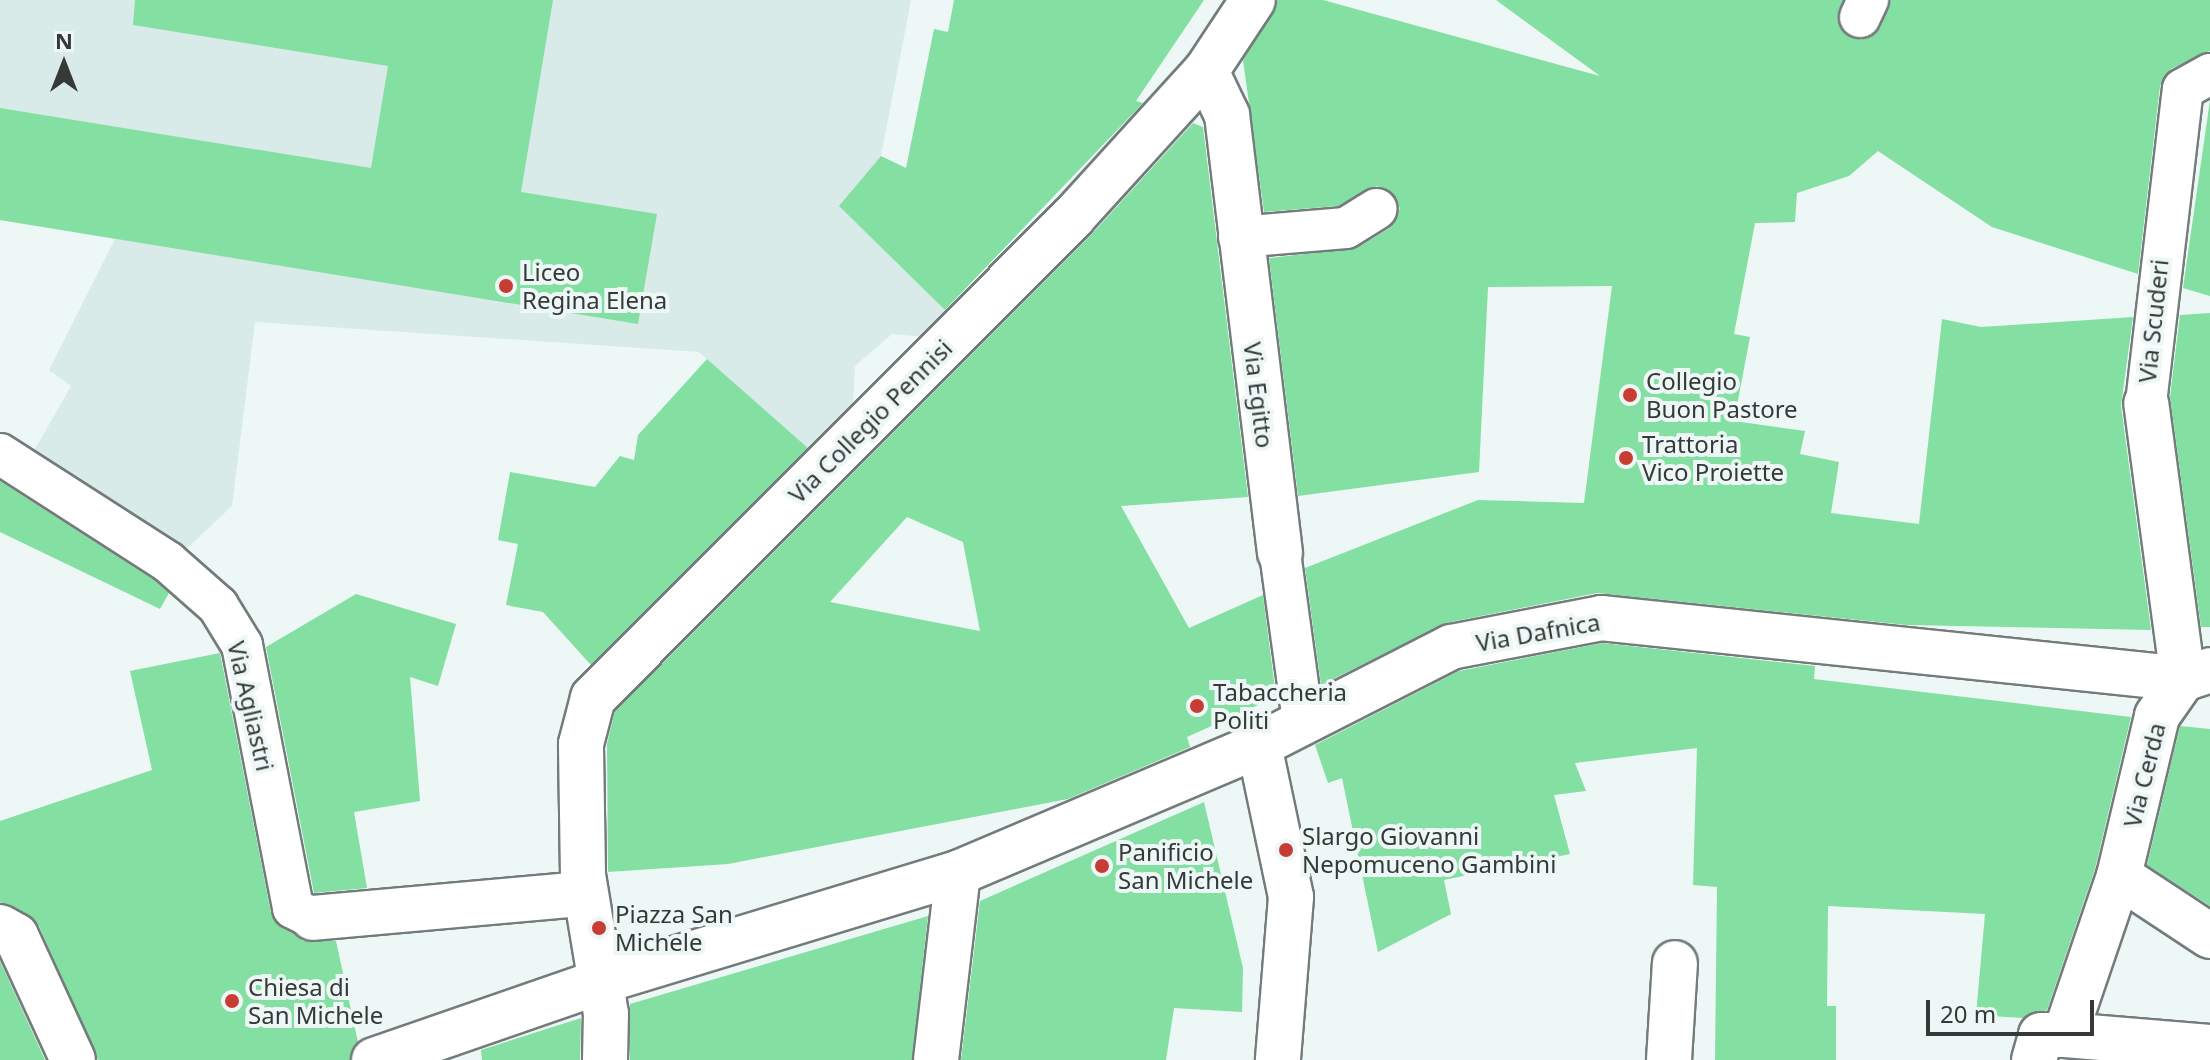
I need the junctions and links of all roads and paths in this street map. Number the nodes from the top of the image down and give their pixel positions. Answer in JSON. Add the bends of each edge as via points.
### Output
{"nodes":[{"id":1,"x":1253,"y":0,"type":"edge"},
{"id":2,"x":1206,"y":71,"type":"junction"},
{"id":3,"x":2210,"y":74,"type":"edge"},
{"id":4,"x":1377,"y":209,"type":"dead end"},
{"id":5,"x":1239,"y":237,"type":"junction"},
{"id":6,"x":2146,"y":403,"type":"joint"},
{"id":7,"x":0,"y":454,"type":"edge"},
{"id":8,"x":1280,"y":553,"type":"joint"},
{"id":9,"x":2196,"y":675,"type":"edge"},
{"id":10,"x":1303,"y":722,"type":"junction"},
{"id":11,"x":1259,"y":745,"type":"junction"},
{"id":12,"x":958,"y":873,"type":"junction"},
{"id":13,"x":2119,"y":876,"type":"junction"},
{"id":14,"x":583,"y":884,"type":"junction"},
{"id":15,"x":313,"y":918,"type":"joint"},
{"id":16,"x":0,"y":927,"type":"edge"},
{"id":17,"x":2210,"y":936,"type":"edge"},
{"id":18,"x":1675,"y":963,"type":"dead end"},
{"id":19,"x":604,"y":997,"type":"junction"},
{"id":20,"x":2210,"y":1047,"type":"edge"},
{"id":21,"x":2049,"y":1048,"type":"edge"},
{"id":22,"x":73,"y":1060,"type":"edge"},
{"id":23,"x":374,"y":1060,"type":"edge"},
{"id":24,"x":605,"y":1060,"type":"edge"},
{"id":25,"x":936,"y":1060,"type":"edge"},
{"id":26,"x":1278,"y":1060,"type":"edge"},
{"id":27,"x":1669,"y":1060,"type":"edge"}],
"edges":[{"from":1,"to":2,"type":"street","name":"Via Collegio Pennisi"},
{"from":2,"to":5,"type":"street","name":"Via Egitto","via":[[1227,115]]},
{"from":2,"to":14,"type":"street","name":"Via Collegio Pennisi","via":[[1073,217],[593,698],[581,744]]},
{"from":3,"to":6,"type":"street","name":"Via Scuderi","via":[[2183,89]]},
{"from":4,"to":5,"type":"street","via":[[1346,228]]},
{"from":5,"to":8,"type":"street","name":"Via Egitto"},
{"from":6,"to":9,"type":"street","name":"Via Scuderi"},
{"from":7,"to":15,"type":"street","name":"Via Agliastri","via":[[168,562],[218,606],[242,645],[293,908]]},
{"from":8,"to":10,"type":"street","name":"Via Egitto"},
{"from":9,"to":10,"type":"street","name":"Via Dafnica","via":[[1601,618],[1451,647]]},
{"from":9,"to":13,"type":"street","name":"Via Cerda","via":[[2157,716]]},
{"from":10,"to":11,"type":"street","name":"Via Dafnica"},
{"from":11,"to":12,"type":"street","name":"Via Dafnica"},
{"from":11,"to":26,"type":"street","via":[[1291,897]]},
{"from":12,"to":19,"type":"street","name":"Via Dafnica"},
{"from":12,"to":25,"type":"street"},
{"from":13,"to":17,"type":"street"},
{"from":13,"to":21,"type":"street","name":"Via Cerda"},
{"from":14,"to":15,"type":"street"},
{"from":14,"to":19,"type":"street","name":"Via Collegio Pennisi"},
{"from":16,"to":22,"type":"street","via":[[16,936]]},
{"from":18,"to":27,"type":"street"},
{"from":19,"to":23,"type":"street","name":"Via Dafnica"},
{"from":19,"to":24,"type":"street","name":"Via Collegio Pennisi"},
{"from":20,"to":21,"type":"street"}]}
